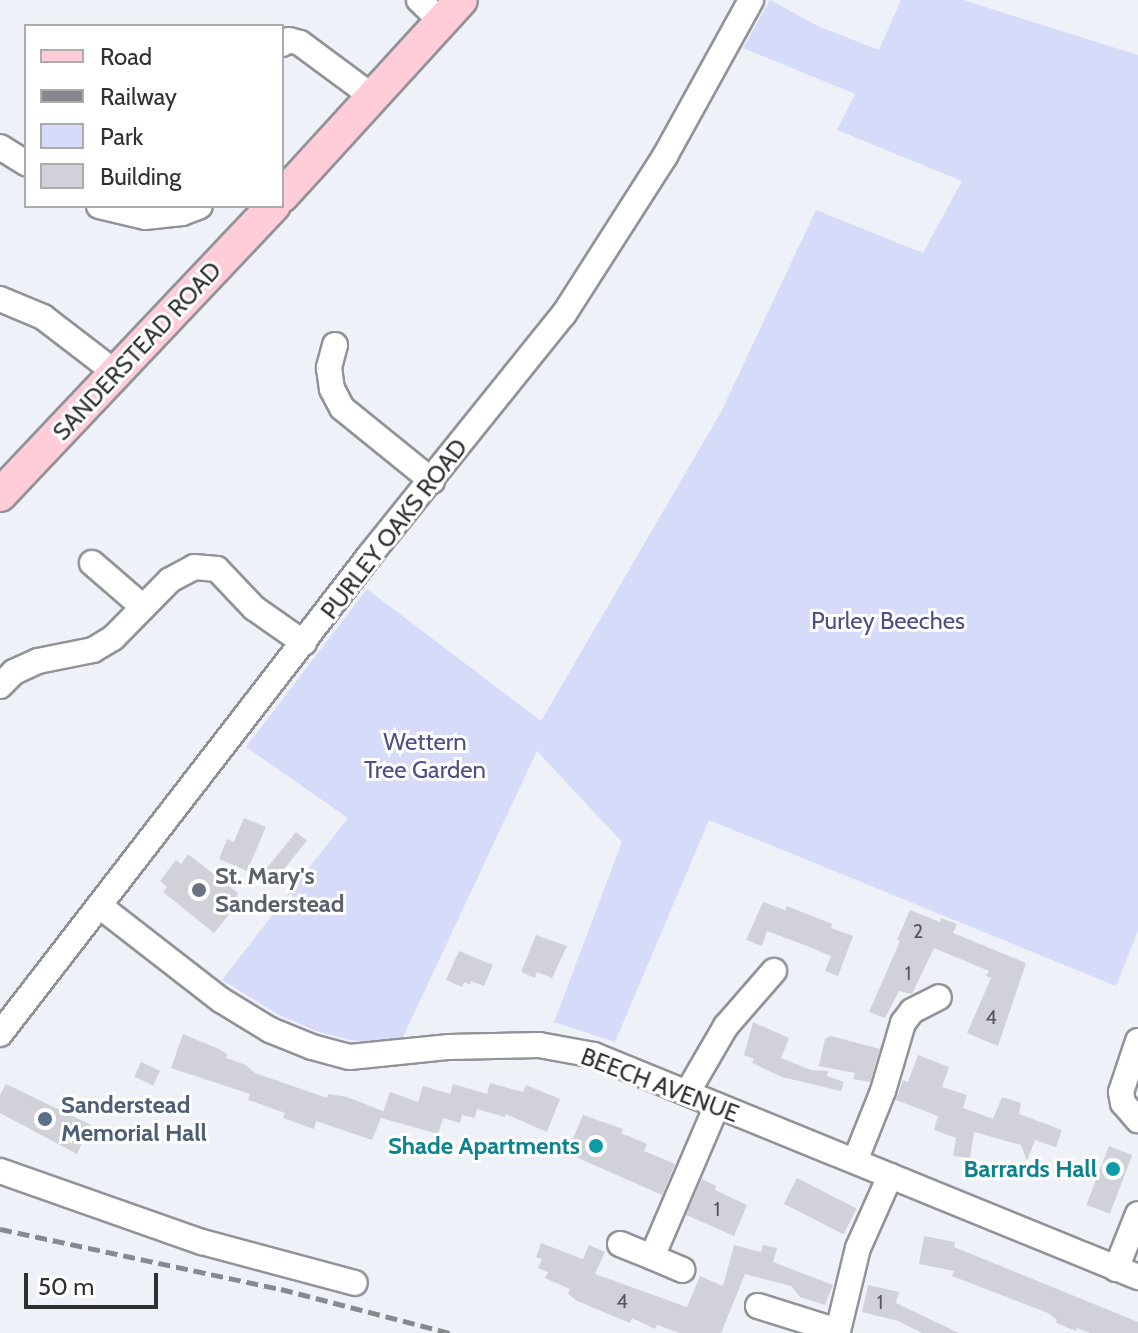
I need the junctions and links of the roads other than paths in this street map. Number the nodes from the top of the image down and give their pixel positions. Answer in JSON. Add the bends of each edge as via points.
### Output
{"nodes":[{"id":1,"x":751,"y":0,"type":"edge"},
{"id":2,"x":440,"y":7,"type":"edge"},
{"id":3,"x":284,"y":43,"type":"edge"},
{"id":4,"x":373,"y":97,"type":"junction"},
{"id":5,"x":0,"y":147,"type":"edge"},
{"id":6,"x":24,"y":162,"type":"edge"},
{"id":7,"x":284,"y":191,"type":"edge"},
{"id":8,"x":107,"y":208,"type":"edge"},
{"id":9,"x":195,"y":208,"type":"edge"},
{"id":10,"x":268,"y":208,"type":"edge"},
{"id":11,"x":0,"y":299,"type":"edge"},
{"id":12,"x":335,"y":345,"type":"dead end"},
{"id":13,"x":116,"y":373,"type":"junction"},
{"id":14,"x":432,"y":481,"type":"junction"},
{"id":15,"x":0,"y":495,"type":"edge"},
{"id":16,"x":92,"y":563,"type":"dead end"},
{"id":17,"x":143,"y":607,"type":"junction"},
{"id":18,"x":304,"y":643,"type":"junction"},
{"id":19,"x":0,"y":686,"type":"edge"},
{"id":20,"x":101,"y":907,"type":"junction"},
{"id":21,"x":774,"y":971,"type":"dead end"},
{"id":22,"x":939,"y":997,"type":"dead end"},
{"id":23,"x":0,"y":1034,"type":"edge"},
{"id":24,"x":1138,"y":1041,"type":"edge"},
{"id":25,"x":687,"y":1093,"type":"junction"},
{"id":26,"x":717,"y":1105,"type":"junction"},
{"id":27,"x":1138,"y":1120,"type":"edge"},
{"id":28,"x":855,"y":1161,"type":"junction"},
{"id":29,"x":0,"y":1171,"type":"edge"},
{"id":30,"x":890,"y":1176,"type":"junction"},
{"id":31,"x":1138,"y":1198,"type":"edge"},
{"id":32,"x":1138,"y":1205,"type":"edge"},
{"id":33,"x":1138,"y":1214,"type":"edge"},
{"id":34,"x":620,"y":1244,"type":"dead end"},
{"id":35,"x":652,"y":1257,"type":"junction"},
{"id":36,"x":682,"y":1270,"type":"dead end"},
{"id":37,"x":1127,"y":1273,"type":"edge"},
{"id":38,"x":355,"y":1283,"type":"dead end"},
{"id":39,"x":758,"y":1306,"type":"dead end"},
{"id":40,"x":840,"y":1332,"type":"edge"}],
"edges":[{"from":1,"to":14,"type":"street","name":"PURLEY OAKS ROAD","via":[[665,156],[564,314]]},
{"from":2,"to":4,"type":"main road","name":"SANDERSTEAD ROAD"},
{"from":3,"to":4,"type":"street","via":[[300,43]]},
{"from":4,"to":7,"type":"main road","name":"SANDERSTEAD ROAD"},
{"from":5,"to":6,"type":"street"},
{"from":8,"to":9,"type":"street","via":[[145,217]]},
{"from":10,"to":13,"type":"main road","name":"SANDERSTEAD ROAD"},
{"from":11,"to":13,"type":"street","via":[[43,317]]},
{"from":12,"to":14,"type":"street","via":[[329,368],[342,408]]},
{"from":13,"to":15,"type":"main road","name":"SANDERSTEAD ROAD"},
{"from":14,"to":18,"type":"street","name":"PURLEY OAKS ROAD"},
{"from":16,"to":17,"type":"street"},
{"from":17,"to":18,"type":"street","via":[[170,580],[194,567],[217,569],[254,608]]},
{"from":17,"to":19,"type":"street","via":[[93,650],[38,661],[14,672]]},
{"from":18,"to":20,"type":"street","name":"PURLEY OAKS ROAD"},
{"from":20,"to":23,"type":"street","name":"PURLEY OAKS ROAD"},
{"from":20,"to":25,"type":"street","name":"BEECH AVENUE","via":[[221,1000],[270,1030],[312,1047],[350,1057],[539,1045],[594,1055]]},
{"from":21,"to":25,"type":"street","via":[[726,1026]]},
{"from":22,"to":28,"type":"street","via":[[912,1011],[903,1023]]},
{"from":24,"to":27,"type":"street","via":[[1121,1092]]},
{"from":25,"to":26,"type":"street","name":"BEECH AVENUE"},
{"from":26,"to":28,"type":"street","name":"BEECH AVENUE"},
{"from":26,"to":35,"type":"street"},
{"from":28,"to":30,"type":"street","name":"BEECH AVENUE"},
{"from":29,"to":38,"type":"street","via":[[202,1242]]},
{"from":30,"to":37,"type":"street","name":"BEECH AVENUE"},
{"from":30,"to":40,"type":"street","via":[[858,1248]]},
{"from":31,"to":32,"type":"street"},
{"from":33,"to":37,"type":"street"},
{"from":34,"to":35,"type":"street"},
{"from":35,"to":36,"type":"street"},
{"from":39,"to":40,"type":"street"}]}
